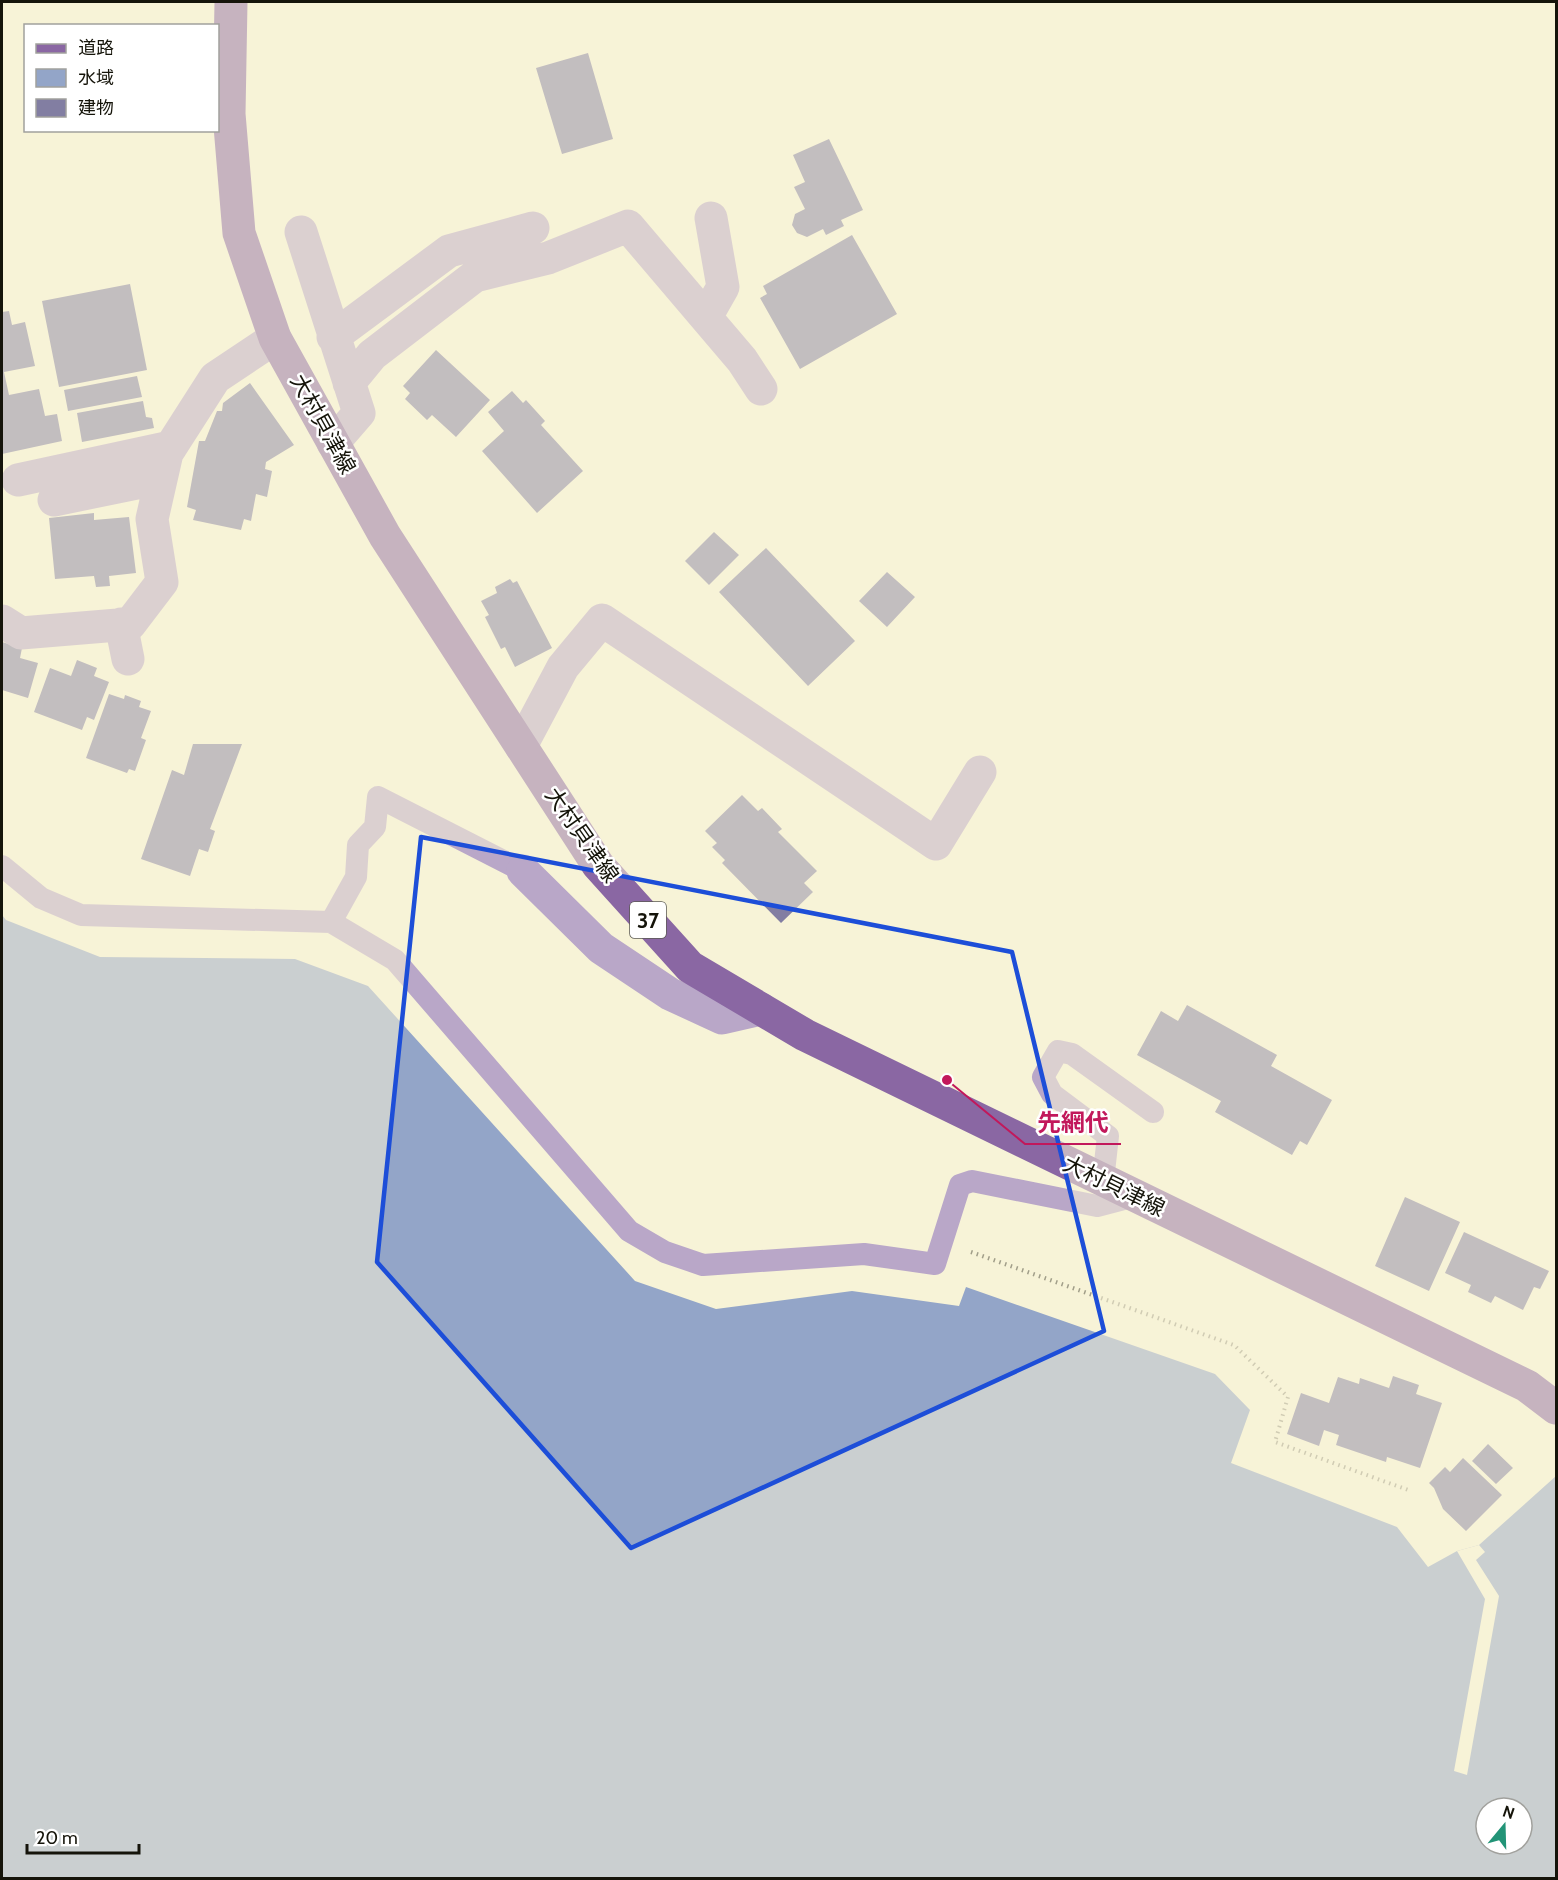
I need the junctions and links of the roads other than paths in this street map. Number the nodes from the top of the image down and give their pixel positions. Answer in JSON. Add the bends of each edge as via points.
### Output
{"nodes":[{"id":1,"x":231,"y":2,"type":"edge"},
{"id":2,"x":711,"y":218,"type":"dead end"},
{"id":3,"x":533,"y":228,"type":"dead end"},
{"id":4,"x":301,"y":232,"type":"dead end"},
{"id":5,"x":706,"y":317,"type":"junction"},
{"id":6,"x":333,"y":337,"type":"junction"},
{"id":7,"x":275,"y":338,"type":"junction"},
{"id":8,"x":349,"y":383,"type":"junction"},
{"id":9,"x":761,"y":389,"type":"dead end"},
{"id":10,"x":333,"y":443,"type":"junction"},
{"id":11,"x":171,"y":447,"type":"junction"},
{"id":12,"x":161,"y":478,"type":"junction"},
{"id":13,"x":18,"y":480,"type":"dead end"},
{"id":14,"x":54,"y":500,"type":"dead end"},
{"id":15,"x":2,"y":621,"type":"edge"},
{"id":16,"x":121,"y":624,"type":"junction"},
{"id":17,"x":128,"y":659,"type":"dead end"},
{"id":18,"x":521,"y":746,"type":"junction"},
{"id":19,"x":980,"y":772,"type":"dead end"},
{"id":20,"x":2,"y":866,"type":"edge"},
{"id":21,"x":523,"y":871,"type":"joint"},
{"id":22,"x":331,"y":922,"type":"junction"},
{"id":23,"x":761,"y":1009,"type":"junction"},
{"id":24,"x":1153,"y":1112,"type":"dead end"},
{"id":25,"x":1103,"y":1181,"type":"junction"},
{"id":26,"x":1135,"y":1197,"type":"junction"},
{"id":27,"x":1557,"y":1408,"type":"edge"}],
"edges":[{"from":1,"to":7,"type":"main road","name":"大村貝津線","number":"37","via":[[229,114],[239,233]]},
{"from":2,"to":5,"type":"street","via":[[723,287]]},
{"from":3,"to":6,"type":"street","via":[[449,251]]},
{"from":4,"to":6,"type":"street"},
{"from":5,"to":8,"type":"street","via":[[628,225],[548,258],[475,276],[372,355]]},
{"from":5,"to":9,"type":"street"},
{"from":6,"to":8,"type":"street"},
{"from":7,"to":10,"type":"main road","name":"大村貝津線","number":"37"},
{"from":7,"to":11,"type":"street","via":[[215,378]]},
{"from":8,"to":10,"type":"street","via":[[359,413]]},
{"from":10,"to":18,"type":"main road","name":"大村貝津線","number":"37","via":[[385,536]]},
{"from":11,"to":12,"type":"street"},
{"from":11,"to":13,"type":"street"},
{"from":12,"to":14,"type":"street"},
{"from":12,"to":16,"type":"street","via":[[152,519],[162,582],[130,624]]},
{"from":15,"to":16,"type":"street","via":[[21,633]]},
{"from":16,"to":17,"type":"street"},
{"from":18,"to":19,"type":"street","via":[[564,667],[602,620],[936,844]]},
{"from":18,"to":23,"type":"main road","name":"大村貝津線","number":"37","via":[[598,865],[690,967]]},
{"from":20,"to":22,"type":"lane","via":[[41,898],[81,915]]},
{"from":21,"to":22,"type":"lane","via":[[378,797],[375,827],[358,845],[356,877]]},
{"from":21,"to":23,"type":"street","via":[[601,948],[670,994],[722,1018]]},
{"from":22,"to":26,"type":"lane","via":[[395,960],[629,1231],[665,1252],[703,1265],[864,1254],[935,1263],[960,1185],[972,1181],[1097,1206]]},
{"from":23,"to":25,"type":"main road","name":"大村貝津線","number":"37","via":[[805,1035]]},
{"from":24,"to":25,"type":"lane","via":[[1072,1054],[1058,1051],[1043,1077],[1052,1094],[1108,1136]]},
{"from":25,"to":26,"type":"main road","name":"大村貝津線","number":"37"},
{"from":26,"to":27,"type":"main road","name":"大村貝津線","number":"37","via":[[1527,1386]]}]}
